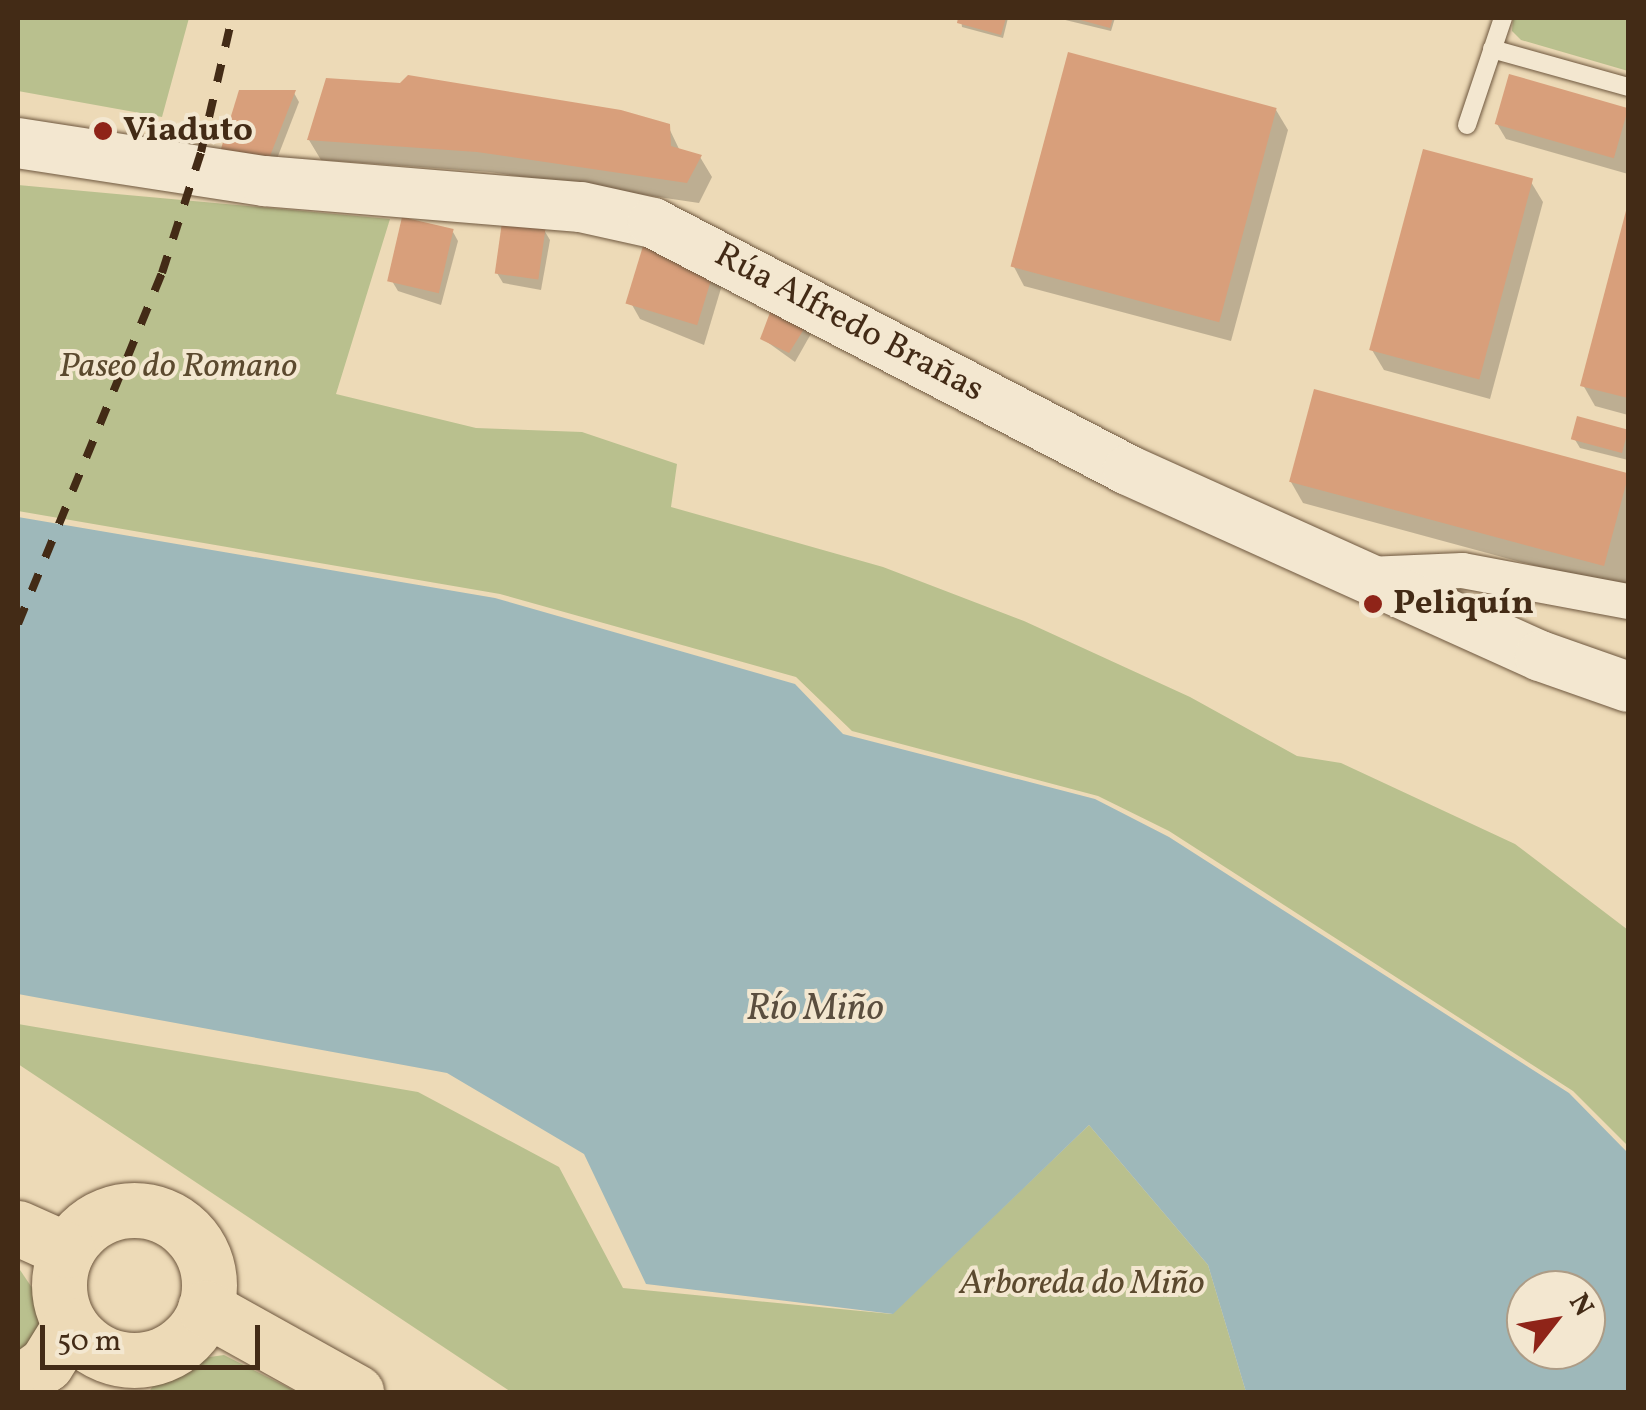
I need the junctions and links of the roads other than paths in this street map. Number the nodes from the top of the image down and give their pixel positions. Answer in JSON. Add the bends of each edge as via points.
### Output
{"nodes":[{"id":1,"x":1502,"y":18,"type":"edge"},
{"id":2,"x":1492,"y":49,"type":"junction"},
{"id":3,"x":1628,"y":87,"type":"edge"},
{"id":4,"x":1467,"y":125,"type":"dead end"},
{"id":5,"x":18,"y":142,"type":"edge"},
{"id":6,"x":1361,"y":574,"type":"junction"},
{"id":7,"x":1628,"y":601,"type":"edge"},
{"id":8,"x":1628,"y":687,"type":"edge"},
{"id":9,"x":18,"y":1228,"type":"edge"},
{"id":10,"x":67,"y":1250,"type":"junction"},
{"id":11,"x":205,"y":1308,"type":"junction"},
{"id":12,"x":70,"y":1325,"type":"junction"},
{"id":13,"x":130,"y":1376,"type":"edge"},
{"id":14,"x":18,"y":1384,"type":"edge"},
{"id":15,"x":356,"y":1392,"type":"edge"}],
"edges":[{"from":1,"to":2,"type":"lane"},
{"from":2,"to":3,"type":"lane"},
{"from":2,"to":4,"type":"lane"},
{"from":5,"to":6,"type":"street","name":"Rúa Alfredo Brañas","via":[[264,181],[581,207],[653,224],[1128,470]]},
{"from":6,"to":7,"type":"street","via":[[1462,570]]},
{"from":6,"to":8,"type":"street","name":"Rúa Alfredo Brañas","via":[[1540,656]]},
{"from":9,"to":10,"type":"highway"},
{"from":10,"to":11,"type":"highway","via":[[102,1217],[126,1210],[162,1216],[192,1238],[204,1259]]},
{"from":10,"to":12,"type":"highway","via":[[60,1288]]},
{"from":11,"to":13,"type":"highway","via":[[179,1345]]},
{"from":11,"to":15,"type":"highway"},
{"from":12,"to":13,"type":"highway"},
{"from":12,"to":14,"type":"highway","via":[[46,1364]]}]}
